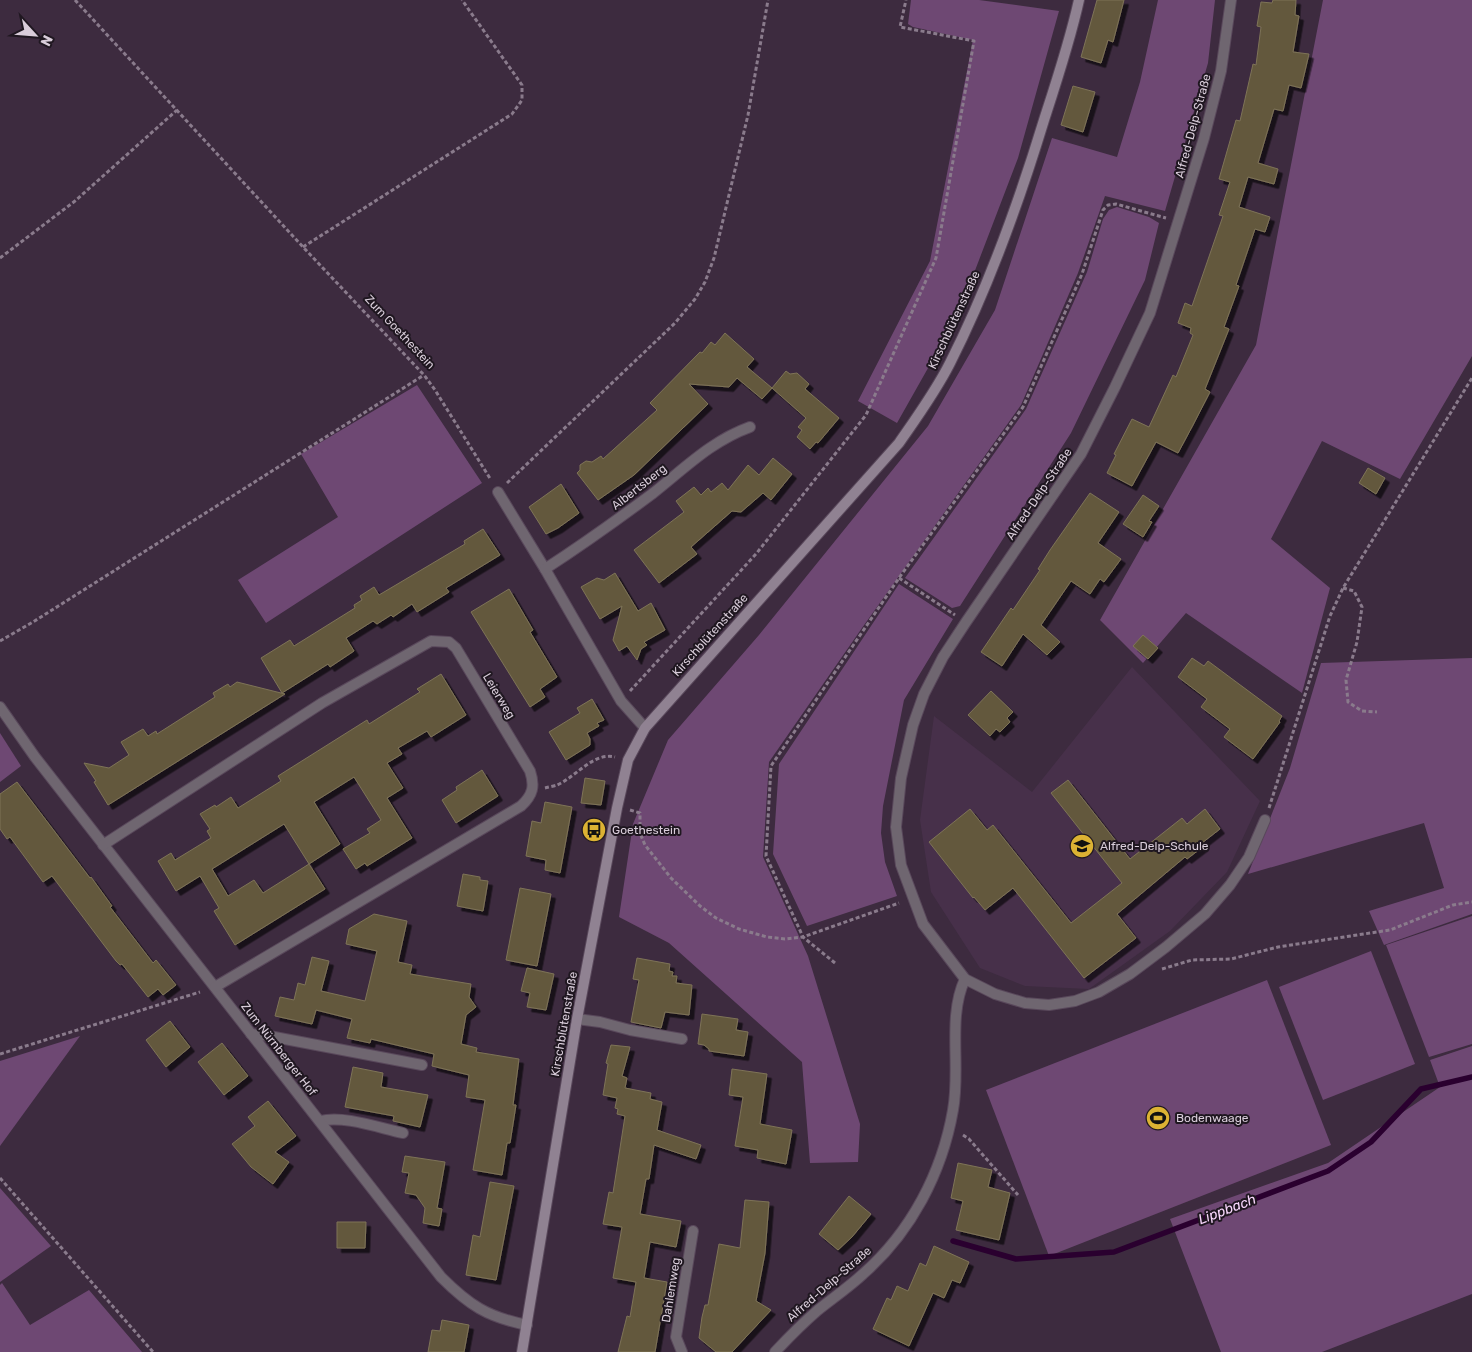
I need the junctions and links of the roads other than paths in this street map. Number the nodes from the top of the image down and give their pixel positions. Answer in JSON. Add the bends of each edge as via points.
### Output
{"nodes":[{"id":1,"x":1079,"y":0,"type":"edge"},
{"id":2,"x":1231,"y":0,"type":"edge"},
{"id":3,"x":750,"y":427,"type":"dead end"},
{"id":4,"x":498,"y":492,"type":"road end"},
{"id":5,"x":545,"y":569,"type":"junction"},
{"id":6,"x":0,"y":707,"type":"edge"},
{"id":7,"x":645,"y":728,"type":"junction"},
{"id":8,"x":1265,"y":820,"type":"road end"},
{"id":9,"x":103,"y":845,"type":"junction"},
{"id":10,"x":965,"y":979,"type":"junction"},
{"id":11,"x":215,"y":987,"type":"junction"},
{"id":12,"x":577,"y":1019,"type":"junction"},
{"id":13,"x":252,"y":1034,"type":"junction"},
{"id":14,"x":682,"y":1039,"type":"dead end"},
{"id":15,"x":422,"y":1065,"type":"dead end"},
{"id":16,"x":320,"y":1122,"type":"junction"},
{"id":17,"x":403,"y":1133,"type":"dead end"},
{"id":18,"x":693,"y":1231,"type":"dead end"},
{"id":19,"x":527,"y":1325,"type":"junction"},
{"id":20,"x":522,"y":1352,"type":"edge"},
{"id":21,"x":682,"y":1352,"type":"edge"},
{"id":22,"x":775,"y":1352,"type":"edge"}],
"edges":[{"from":1,"to":7,"type":"main road","name":"Kirschblütenstraße","via":[[1031,162],[996,258],[949,364],[925,406],[899,443]]},
{"from":2,"to":10,"type":"street","name":"Alfred-Delp-Straße","via":[[1221,71],[1204,138],[1150,313],[1081,454],[943,657],[913,725],[900,778],[896,827],[901,865],[922,924]]},
{"from":3,"to":5,"type":"street","name":"Albertsberg","via":[[731,434],[701,454],[609,526]]},
{"from":4,"to":5,"type":"street"},
{"from":5,"to":7,"type":"street","via":[[621,702]]},
{"from":6,"to":9,"type":"street","name":"Zum Nürnberger Hof"},
{"from":7,"to":12,"type":"main road","name":"Kirschblütenstraße","via":[[628,760]]},
{"from":8,"to":10,"type":"street","name":"Alfred-Delp-Straße","via":[[1249,857],[1205,914],[1159,953],[1099,992],[1076,1001],[1049,1005],[1025,1003],[994,994]]},
{"from":9,"to":11,"type":"street","name":"Zum Nürnberger Hof"},
{"from":9,"to":11,"type":"street","name":"Leierweg","via":[[322,703],[431,641],[449,642],[456,648],[530,771],[533,790],[529,799]]},
{"from":10,"to":22,"type":"street","name":"Alfred-Delp-Straße","via":[[956,1004],[957,1083],[949,1128],[923,1200],[906,1226],[864,1274],[817,1311]]},
{"from":11,"to":13,"type":"street","name":"Zum Nürnberger Hof"},
{"from":12,"to":14,"type":"street"},
{"from":12,"to":19,"type":"main road","name":"Kirschblütenstraße"},
{"from":13,"to":15,"type":"street"},
{"from":13,"to":16,"type":"street","name":"Zum Nürnberger Hof"},
{"from":16,"to":17,"type":"street","via":[[340,1120]]},
{"from":16,"to":19,"type":"street","name":"Zum Nürnberger Hof","via":[[441,1277],[459,1295],[479,1310]]},
{"from":18,"to":21,"type":"street","name":"Dahlemweg","via":[[676,1336]]},
{"from":19,"to":20,"type":"main road","name":"Kirschblütenstraße"}]}
